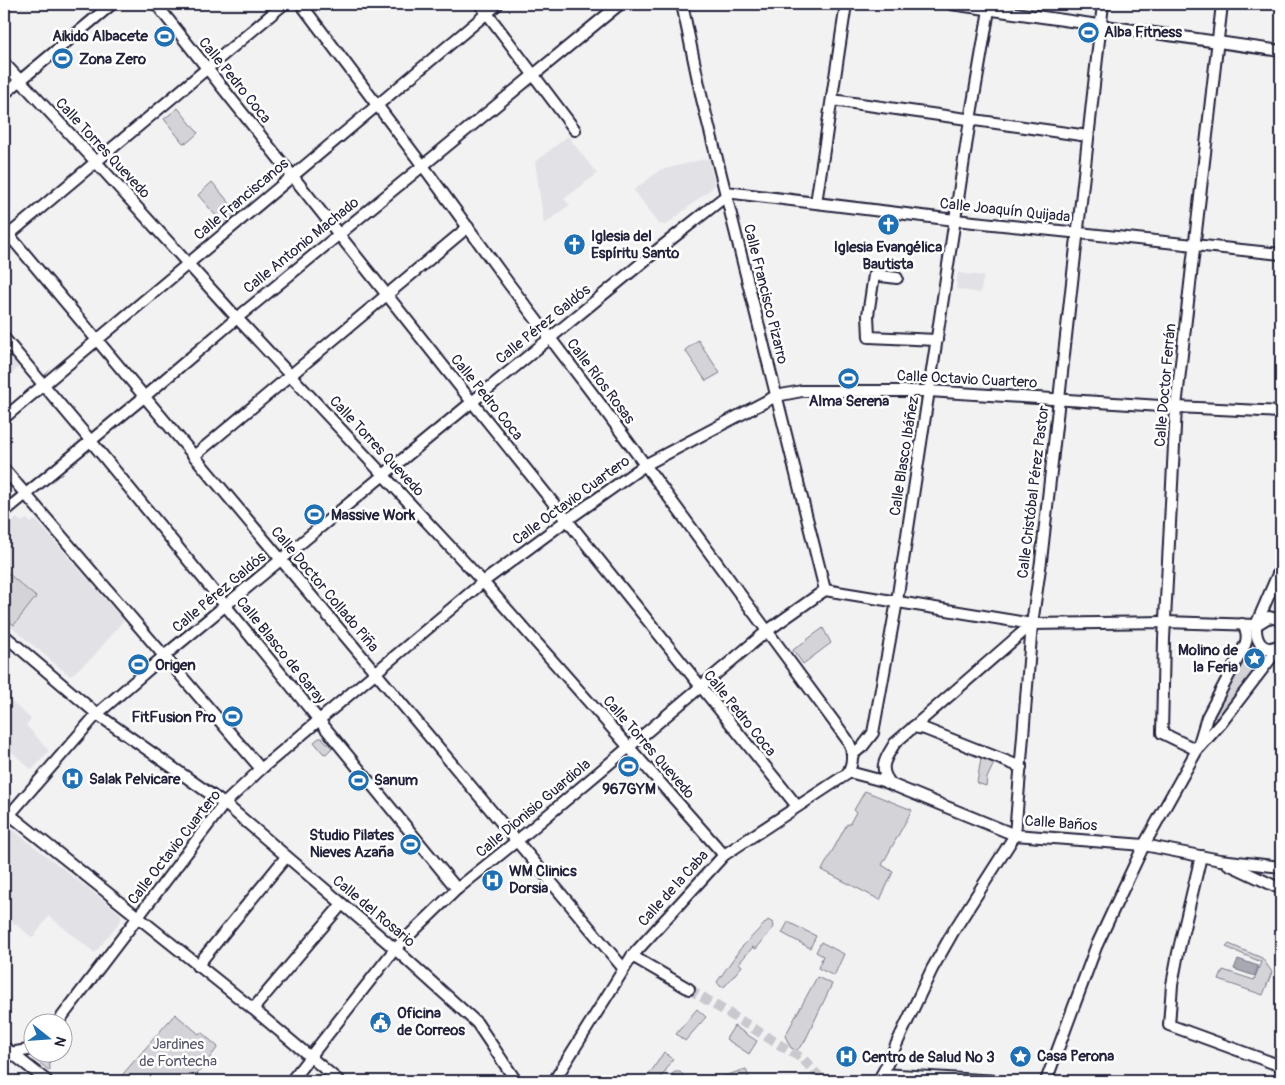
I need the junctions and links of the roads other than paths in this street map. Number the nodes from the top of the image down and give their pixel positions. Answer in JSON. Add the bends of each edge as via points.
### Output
{"nodes":[{"id":1,"x":112,"y":4,"type":"edge"},
{"id":2,"x":156,"y":4,"type":"edge"},
{"id":3,"x":284,"y":4,"type":"edge"},
{"id":4,"x":301,"y":4,"type":"edge"},
{"id":5,"x":480,"y":4,"type":"edge"},
{"id":6,"x":498,"y":4,"type":"edge"},
{"id":7,"x":620,"y":4,"type":"edge"},
{"id":8,"x":682,"y":4,"type":"edge"},
{"id":9,"x":846,"y":4,"type":"edge"},
{"id":10,"x":951,"y":4,"type":"edge"},
{"id":11,"x":1103,"y":4,"type":"edge"},
{"id":12,"x":1222,"y":4,"type":"edge"},
{"id":13,"x":989,"y":6,"type":"edge"},
{"id":14,"x":487,"y":13,"type":"junction"},
{"id":15,"x":1101,"y":25,"type":"junction"},
{"id":16,"x":1218,"y":42,"type":"junction"},
{"id":17,"x":1281,"y":51,"type":"edge"},
{"id":18,"x":4,"y":63,"type":"edge"},
{"id":19,"x":206,"y":68,"type":"junction"},
{"id":20,"x":532,"y":75,"type":"junction"},
{"id":21,"x":20,"y":81,"type":"junction"},
{"id":22,"x":4,"y":94,"type":"edge"},
{"id":23,"x":832,"y":100,"type":"junction"},
{"id":24,"x":377,"y":105,"type":"junction"},
{"id":25,"x":970,"y":120,"type":"junction"},
{"id":26,"x":575,"y":130,"type":"dead end"},
{"id":27,"x":1088,"y":136,"type":"junction"},
{"id":28,"x":96,"y":162,"type":"junction"},
{"id":29,"x":423,"y":165,"type":"junction"},
{"id":30,"x":292,"y":176,"type":"junction"},
{"id":31,"x":726,"y":194,"type":"junction"},
{"id":32,"x":816,"y":203,"type":"junction"},
{"id":33,"x":955,"y":220,"type":"junction"},
{"id":34,"x":468,"y":227,"type":"junction"},
{"id":35,"x":1077,"y":233,"type":"junction"},
{"id":36,"x":339,"y":234,"type":"junction"},
{"id":37,"x":5,"y":235,"type":"edge"},
{"id":38,"x":1195,"y":246,"type":"junction"},
{"id":39,"x":1281,"y":254,"type":"edge"},
{"id":40,"x":188,"y":264,"type":"junction"},
{"id":41,"x":897,"y":278,"type":"dead end"},
{"id":42,"x":387,"y":295,"type":"junction"},
{"id":43,"x":237,"y":318,"type":"junction"},
{"id":44,"x":4,"y":338,"type":"edge"},
{"id":45,"x":550,"y":338,"type":"junction"},
{"id":46,"x":96,"y":340,"type":"junction"},
{"id":47,"x":937,"y":340,"type":"junction"},
{"id":48,"x":292,"y":375,"type":"junction"},
{"id":49,"x":43,"y":385,"type":"junction"},
{"id":50,"x":929,"y":391,"type":"junction"},
{"id":51,"x":776,"y":396,"type":"junction"},
{"id":52,"x":144,"y":397,"type":"junction"},
{"id":53,"x":1059,"y":399,"type":"junction"},
{"id":54,"x":472,"y":402,"type":"junction"},
{"id":55,"x":1176,"y":407,"type":"junction"},
{"id":56,"x":1281,"y":412,"type":"edge"},
{"id":57,"x":4,"y":418,"type":"edge"},
{"id":58,"x":90,"y":440,"type":"junction"},
{"id":59,"x":194,"y":456,"type":"junction"},
{"id":60,"x":645,"y":465,"type":"junction"},
{"id":61,"x":4,"y":469,"type":"edge"},
{"id":62,"x":384,"y":476,"type":"junction"},
{"id":63,"x":25,"y":494,"type":"junction"},
{"id":64,"x":4,"y":512,"type":"edge"},
{"id":65,"x":567,"y":520,"type":"junction"},
{"id":66,"x":281,"y":560,"type":"junction"},
{"id":67,"x":1281,"y":567,"type":"edge"},
{"id":68,"x":483,"y":582,"type":"junction"},
{"id":69,"x":826,"y":590,"type":"junction"},
{"id":70,"x":897,"y":600,"type":"junction"},
{"id":71,"x":226,"y":606,"type":"junction"},
{"id":72,"x":1281,"y":620,"type":"edge"},
{"id":73,"x":1165,"y":622,"type":"junction"},
{"id":74,"x":1032,"y":624,"type":"junction"},
{"id":75,"x":1242,"y":624,"type":"junction"},
{"id":76,"x":1256,"y":625,"type":"junction"},
{"id":77,"x":767,"y":631,"type":"junction"},
{"id":78,"x":4,"y":635,"type":"edge"},
{"id":79,"x":1281,"y":644,"type":"edge"},
{"id":80,"x":164,"y":656,"type":"junction"},
{"id":81,"x":376,"y":673,"type":"junction"},
{"id":82,"x":700,"y":687,"type":"junction"},
{"id":83,"x":97,"y":714,"type":"junction"},
{"id":84,"x":318,"y":720,"type":"junction"},
{"id":85,"x":912,"y":727,"type":"junction"},
{"id":86,"x":628,"y":747,"type":"junction"},
{"id":87,"x":1197,"y":750,"type":"junction"},
{"id":88,"x":852,"y":755,"type":"junction"},
{"id":89,"x":1021,"y":767,"type":"junction"},
{"id":90,"x":260,"y":769,"type":"junction"},
{"id":91,"x":849,"y":772,"type":"junction"},
{"id":92,"x":893,"y":785,"type":"junction"},
{"id":93,"x":224,"y":804,"type":"junction"},
{"id":94,"x":797,"y":806,"type":"junction"},
{"id":95,"x":6,"y":815,"type":"edge"},
{"id":96,"x":1015,"y":835,"type":"junction"},
{"id":97,"x":517,"y":841,"type":"junction"},
{"id":98,"x":1144,"y":845,"type":"junction"},
{"id":99,"x":724,"y":855,"type":"junction"},
{"id":100,"x":1201,"y":856,"type":"junction"},
{"id":101,"x":286,"y":857,"type":"junction"},
{"id":102,"x":1220,"y":860,"type":"junction"},
{"id":103,"x":1281,"y":866,"type":"edge"},
{"id":104,"x":457,"y":889,"type":"junction"},
{"id":105,"x":1281,"y":889,"type":"edge"},
{"id":106,"x":342,"y":904,"type":"junction"},
{"id":107,"x":139,"y":918,"type":"junction"},
{"id":108,"x":395,"y":949,"type":"junction"},
{"id":109,"x":632,"y":956,"type":"junction"},
{"id":110,"x":197,"y":966,"type":"junction"},
{"id":111,"x":624,"y":969,"type":"junction"},
{"id":112,"x":690,"y":989,"type":"tunnel mouth"},
{"id":113,"x":253,"y":1009,"type":"junction"},
{"id":114,"x":66,"y":1012,"type":"edge"},
{"id":115,"x":22,"y":1049,"type":"edge"},
{"id":116,"x":7,"y":1051,"type":"edge"},
{"id":117,"x":310,"y":1057,"type":"junction"},
{"id":118,"x":1281,"y":1066,"type":"edge"},
{"id":119,"x":880,"y":1078,"type":"edge"},
{"id":120,"x":47,"y":1081,"type":"edge"},
{"id":121,"x":291,"y":1081,"type":"edge"},
{"id":122,"x":339,"y":1081,"type":"edge"},
{"id":123,"x":516,"y":1081,"type":"edge"},
{"id":124,"x":554,"y":1081,"type":"edge"},
{"id":125,"x":996,"y":1081,"type":"edge"},
{"id":126,"x":1046,"y":1081,"type":"edge"}],
"edges":[{"from":1,"to":21,"type":"street"},
{"from":2,"to":19,"type":"street","name":"Calle Pedro Coca"},
{"from":3,"to":19,"type":"street"},
{"from":4,"to":24,"type":"street","name":"Calle Ríos Rosas"},
{"from":5,"to":14,"type":"street"},
{"from":6,"to":14,"type":"street","name":"Calle Franciscanos"},
{"from":7,"to":20,"type":"street","name":"Calle Antonio Machado"},
{"from":8,"to":31,"type":"street","name":"Calle Francisco Pizarro"},
{"from":9,"to":23,"type":"street"},
{"from":10,"to":13,"type":"street"},
{"from":11,"to":15,"type":"street","name":"Calle Cristóbal Pérez Pastor"},
{"from":12,"to":16,"type":"street","name":"Calle Doctor Ferrán"},
{"from":13,"to":15,"type":"street"},
{"from":13,"to":25,"type":"street","name":"Calle Blasco Ibáñez"},
{"from":14,"to":20,"type":"street"},
{"from":14,"to":24,"type":"street","name":"Calle Franciscanos"},
{"from":15,"to":16,"type":"street"},
{"from":15,"to":27,"type":"street","name":"Calle Cristóbal Pérez Pastor"},
{"from":16,"to":17,"type":"street"},
{"from":16,"to":38,"type":"street","name":"Calle Doctor Ferrán"},
{"from":18,"to":21,"type":"street","name":"Calle Torres Quevedo"},
{"from":19,"to":28,"type":"street"},
{"from":19,"to":30,"type":"street","name":"Calle Pedro Coca"},
{"from":20,"to":26,"type":"street"},
{"from":20,"to":29,"type":"street","name":"Calle Antonio Machado"},
{"from":21,"to":22,"type":"street"},
{"from":21,"to":28,"type":"street","name":"Calle Torres Quevedo"},
{"from":23,"to":25,"type":"street"},
{"from":23,"to":32,"type":"street"},
{"from":24,"to":29,"type":"street","name":"Calle Ríos Rosas"},
{"from":24,"to":30,"type":"street","name":"Calle Franciscanos"},
{"from":25,"to":27,"type":"street"},
{"from":25,"to":33,"type":"street","name":"Calle Blasco Ibáñez"},
{"from":27,"to":35,"type":"street","name":"Calle Cristóbal Pérez Pastor"},
{"from":28,"to":37,"type":"street"},
{"from":28,"to":40,"type":"street","name":"Calle Torres Quevedo"},
{"from":29,"to":34,"type":"street","name":"Calle Ríos Rosas"},
{"from":29,"to":36,"type":"street","name":"Calle Antonio Machado"},
{"from":30,"to":36,"type":"street","name":"Calle Pedro Coca"},
{"from":30,"to":40,"type":"street","name":"Calle Franciscanos"},
{"from":31,"to":32,"type":"street","name":"Calle Joaquín Quijada"},
{"from":31,"to":45,"type":"street","name":"Calle Pérez Galdós"},
{"from":31,"to":51,"type":"street","name":"Calle Francisco Pizarro"},
{"from":32,"to":33,"type":"street","name":"Calle Joaquín Quijada"},
{"from":33,"to":35,"type":"street","name":"Calle Joaquín Quijada"},
{"from":33,"to":47,"type":"street","name":"Calle Blasco Ibáñez"},
{"from":34,"to":42,"type":"street"},
{"from":34,"to":45,"type":"street","name":"Calle Ríos Rosas"},
{"from":35,"to":38,"type":"street","name":"Calle Joaquín Quijada"},
{"from":35,"to":53,"type":"street","name":"Calle Cristóbal Pérez Pastor"},
{"from":36,"to":42,"type":"street","name":"Calle Pedro Coca"},
{"from":36,"to":43,"type":"street","name":"Calle Antonio Machado"},
{"from":37,"to":46,"type":"street","name":"Calle Doctor Collado Piña"},
{"from":38,"to":39,"type":"street","name":"Calle Joaquín Quijada"},
{"from":38,"to":55,"type":"street","name":"Calle Doctor Ferrán"},
{"from":40,"to":43,"type":"street","name":"Calle Torres Quevedo"},
{"from":40,"to":46,"type":"street","name":"Calle Franciscanos"},
{"from":41,"to":47,"type":"street","via":[[874,275],[868,315],[869,337]]},
{"from":42,"to":48,"type":"street"},
{"from":42,"to":54,"type":"street","name":"Calle Pedro Coca"},
{"from":43,"to":48,"type":"street","name":"Calle Torres Quevedo"},
{"from":43,"to":52,"type":"street","name":"Calle Antonio Machado"},
{"from":44,"to":49,"type":"street","name":"Calle Blasco de Garay"},
{"from":45,"to":54,"type":"street","name":"Calle Pérez Galdós"},
{"from":45,"to":60,"type":"street","name":"Calle Ríos Rosas"},
{"from":46,"to":49,"type":"street","name":"Calle Franciscanos"},
{"from":46,"to":52,"type":"street","name":"Calle Doctor Collado Piña"},
{"from":47,"to":50,"type":"street","name":"Calle Blasco Ibáñez"},
{"from":48,"to":59,"type":"street"},
{"from":48,"to":62,"type":"street","name":"Calle Torres Quevedo"},
{"from":49,"to":57,"type":"street","name":"Calle Franciscanos"},
{"from":49,"to":58,"type":"street","name":"Calle Blasco de Garay"},
{"from":50,"to":51,"type":"street","name":"Calle Octavio Cuartero","via":[[802,391]]},
{"from":50,"to":53,"type":"street","name":"Calle Octavio Cuartero"},
{"from":50,"to":70,"type":"street","name":"Calle Blasco Ibáñez"},
{"from":51,"to":60,"type":"street","name":"Calle Octavio Cuartero"},
{"from":51,"to":69,"type":"street","name":"Calle Francisco Pizarro"},
{"from":52,"to":58,"type":"street","name":"Calle Antonio Machado"},
{"from":52,"to":59,"type":"street","name":"Calle Doctor Collado Piña"},
{"from":53,"to":55,"type":"street","name":"Calle Octavio Cuartero"},
{"from":53,"to":74,"type":"street","name":"Calle Cristóbal Pérez Pastor"},
{"from":54,"to":62,"type":"street","name":"Calle Pérez Galdós"},
{"from":54,"to":65,"type":"street","name":"Calle Pedro Coca"},
{"from":55,"to":56,"type":"street","name":"Calle Octavio Cuartero"},
{"from":55,"to":73,"type":"street","name":"Calle Doctor Ferrán"},
{"from":58,"to":63,"type":"street","name":"Calle Antonio Machado"},
{"from":58,"to":71,"type":"street","name":"Calle Blasco de Garay"},
{"from":59,"to":66,"type":"street","name":"Calle Doctor Collado Piña"},
{"from":60,"to":65,"type":"street","name":"Calle Octavio Cuartero"},
{"from":60,"to":77,"type":"street","name":"Calle Ríos Rosas"},
{"from":61,"to":63,"type":"street"},
{"from":62,"to":66,"type":"street","name":"Calle Pérez Galdós"},
{"from":62,"to":68,"type":"street","name":"Calle Torres Quevedo"},
{"from":63,"to":64,"type":"street","name":"Calle Antonio Machado"},
{"from":63,"to":80,"type":"street"},
{"from":65,"to":68,"type":"street","name":"Calle Octavio Cuartero"},
{"from":65,"to":82,"type":"street","name":"Calle Pedro Coca"},
{"from":66,"to":71,"type":"street","name":"Calle Pérez Galdós"},
{"from":66,"to":81,"type":"street","name":"Calle Doctor Collado Piña"},
{"from":67,"to":76,"type":"street"},
{"from":68,"to":81,"type":"street","name":"Calle Octavio Cuartero"},
{"from":68,"to":86,"type":"street","name":"Calle Torres Quevedo"},
{"from":69,"to":70,"type":"street"},
{"from":69,"to":77,"type":"street","name":"Calle Dionisio Guardiola"},
{"from":70,"to":74,"type":"street"},
{"from":70,"to":88,"type":"street","name":"Calle Blasco Ibáñez","via":[[874,733]]},
{"from":71,"to":80,"type":"street","name":"Calle Pérez Galdós"},
{"from":71,"to":84,"type":"street","name":"Calle Blasco de Garay"},
{"from":72,"to":76,"type":"street","via":[[1269,617]]},
{"from":73,"to":74,"type":"street"},
{"from":73,"to":75,"type":"street"},
{"from":73,"to":87,"type":"street","name":"Calle Doctor Ferrán","via":[[1162,733]]},
{"from":74,"to":85,"type":"street"},
{"from":74,"to":89,"type":"street","name":"Calle Cristóbal Pérez Pastor"},
{"from":75,"to":76,"type":"street"},
{"from":75,"to":87,"type":"street","via":[[1247,642],[1207,717]]},
{"from":76,"to":79,"type":"street","via":[[1258,642],[1272,648]]},
{"from":77,"to":82,"type":"street","name":"Calle Dionisio Guardiola"},
{"from":77,"to":88,"type":"street","name":"Calle Ríos Rosas","via":[[850,744]]},
{"from":78,"to":83,"type":"street","name":"Calle del Rosario"},
{"from":79,"to":87,"type":"street"},
{"from":80,"to":83,"type":"street","name":"Calle Pérez Galdós"},
{"from":80,"to":90,"type":"street"},
{"from":81,"to":84,"type":"street","name":"Calle Octavio Cuartero"},
{"from":81,"to":97,"type":"street","name":"Calle Doctor Collado Piña"},
{"from":82,"to":86,"type":"street","name":"Calle Dionisio Guardiola"},
{"from":82,"to":94,"type":"street","name":"Calle Pedro Coca"},
{"from":83,"to":93,"type":"street","name":"Calle del Rosario"},
{"from":83,"to":95,"type":"street","name":"Calle Pérez Galdós"},
{"from":84,"to":90,"type":"street","name":"Calle Octavio Cuartero"},
{"from":84,"to":104,"type":"street","name":"Calle Blasco de Garay"},
{"from":85,"to":89,"type":"street","via":[[926,729]]},
{"from":85,"to":92,"type":"street","via":[[895,743],[883,767],[885,777]]},
{"from":86,"to":97,"type":"street","name":"Calle Dionisio Guardiola"},
{"from":86,"to":99,"type":"street","name":"Calle Torres Quevedo"},
{"from":87,"to":98,"type":"street"},
{"from":88,"to":91,"type":"street"},
{"from":89,"to":96,"type":"street","name":"Calle Cristóbal Pérez Pastor"},
{"from":90,"to":93,"type":"street","name":"Calle Octavio Cuartero"},
{"from":91,"to":92,"type":"street","name":"Calle Baños"},
{"from":91,"to":94,"type":"street","name":"Calle de la Caba"},
{"from":92,"to":96,"type":"street","name":"Calle Baños"},
{"from":93,"to":101,"type":"street","name":"Calle del Rosario"},
{"from":93,"to":107,"type":"street","name":"Calle Octavio Cuartero"},
{"from":94,"to":99,"type":"street","name":"Calle de la Caba"},
{"from":95,"to":107,"type":"street"},
{"from":96,"to":98,"type":"street","name":"Calle Baños"},
{"from":96,"to":119,"type":"street","via":[[932,969]]},
{"from":97,"to":104,"type":"street","name":"Calle Dionisio Guardiola"},
{"from":97,"to":111,"type":"street","name":"Calle Doctor Collado Piña"},
{"from":98,"to":100,"type":"street","name":"Calle Baños"},
{"from":98,"to":126,"type":"street","via":[[1096,947]]},
{"from":99,"to":109,"type":"street","name":"Calle de la Caba"},
{"from":100,"to":102,"type":"street","name":"Calle Baños"},
{"from":100,"to":118,"type":"street","via":[[1172,984],[1169,1025]]},
{"from":101,"to":106,"type":"street","name":"Calle del Rosario"},
{"from":101,"to":110,"type":"street"},
{"from":102,"to":103,"type":"street","name":"Calle Baños"},
{"from":102,"to":105,"type":"street"},
{"from":104,"to":108,"type":"street","name":"Calle Dionisio Guardiola"},
{"from":106,"to":108,"type":"street","name":"Calle del Rosario"},
{"from":106,"to":113,"type":"street"},
{"from":107,"to":110,"type":"street"},
{"from":107,"to":114,"type":"street","name":"Calle Octavio Cuartero"},
{"from":108,"to":117,"type":"street","name":"Calle Dionisio Guardiola"},
{"from":108,"to":123,"type":"street","name":"Calle del Rosario","via":[[477,1023]]},
{"from":109,"to":111,"type":"street","name":"Calle de la Caba"},
{"from":109,"to":112,"type":"street"},
{"from":110,"to":113,"type":"street"},
{"from":111,"to":124,"type":"street","name":"Calle de la Caba"},
{"from":113,"to":117,"type":"street"},
{"from":115,"to":116,"type":"street"},
{"from":116,"to":120,"type":"street"},
{"from":117,"to":121,"type":"street","name":"Calle Dionisio Guardiola"},
{"from":117,"to":122,"type":"street"},
{"from":119,"to":125,"type":"street"}]}
